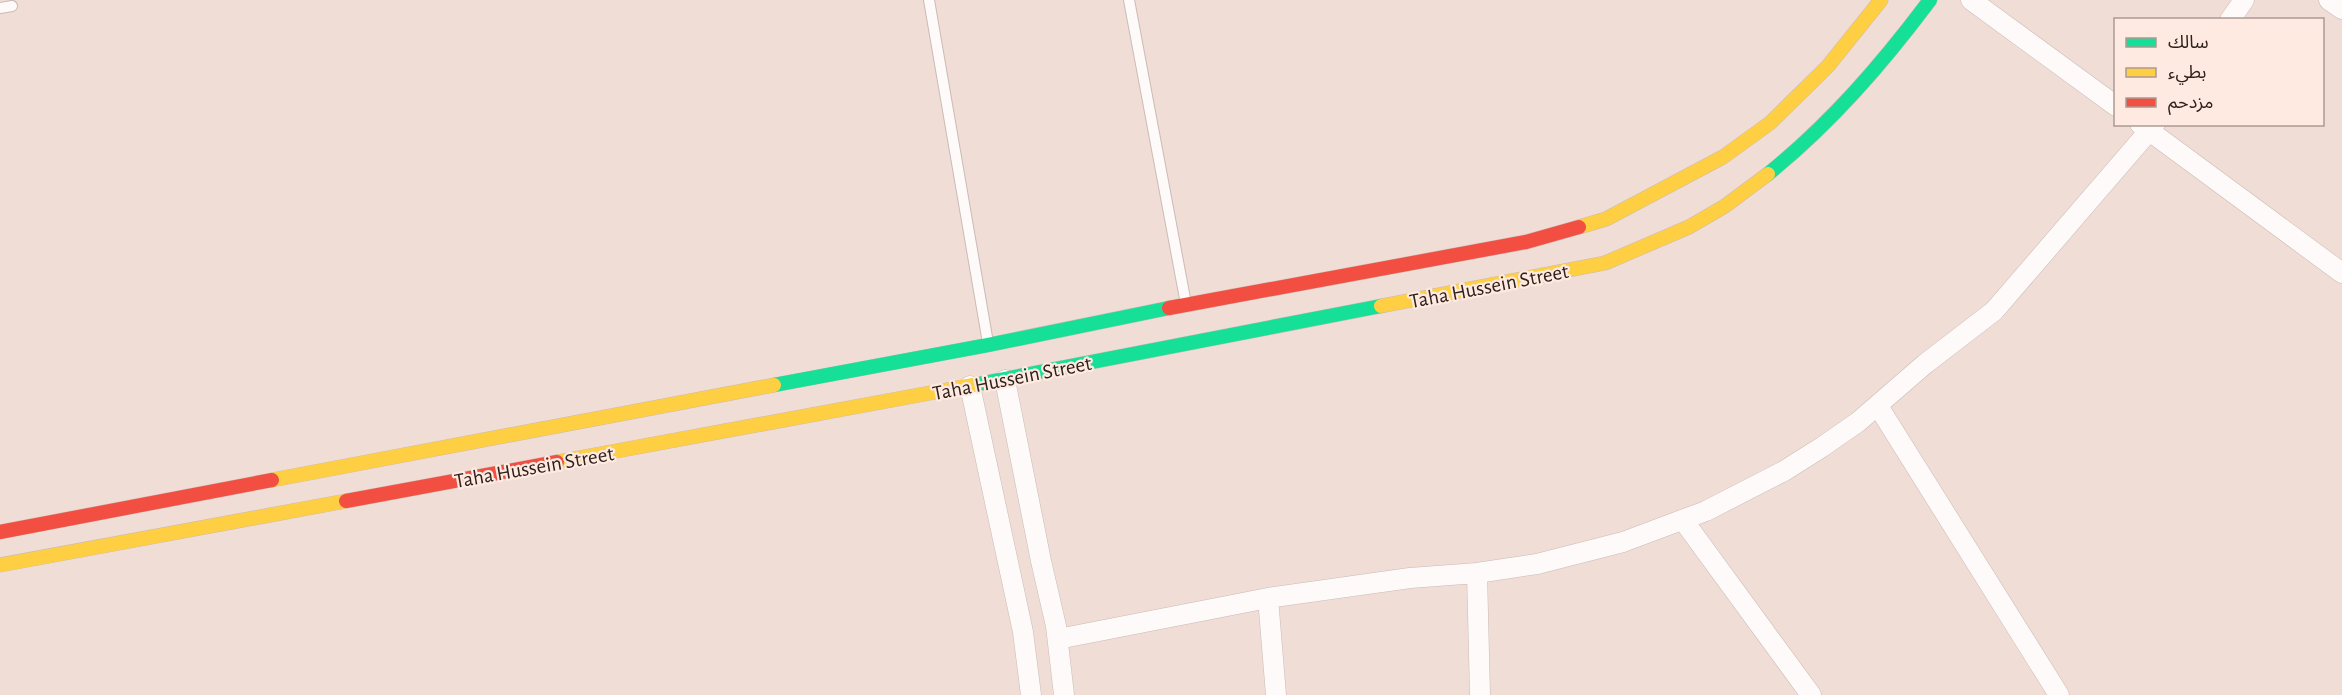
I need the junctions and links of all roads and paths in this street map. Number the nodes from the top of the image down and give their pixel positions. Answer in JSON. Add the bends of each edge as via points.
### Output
{"nodes":[{"id":1,"x":929,"y":0,"type":"edge"},
{"id":2,"x":1129,"y":0,"type":"edge"},
{"id":3,"x":1881,"y":0,"type":"edge"},
{"id":4,"x":1930,"y":0,"type":"edge"},
{"id":5,"x":1971,"y":0,"type":"edge"},
{"id":6,"x":2244,"y":0,"type":"edge"},
{"id":7,"x":2329,"y":0,"type":"edge"},
{"id":8,"x":12,"y":6,"type":"dead end"},
{"id":9,"x":0,"y":8,"type":"edge"},
{"id":10,"x":2342,"y":9,"type":"edge"},
{"id":11,"x":2231,"y":18,"type":"edge"},
{"id":12,"x":2114,"y":105,"type":"edge"},
{"id":13,"x":2148,"y":127,"type":"edge"},
{"id":14,"x":2342,"y":273,"type":"edge"},
{"id":15,"x":1186,"y":304,"type":"junction"},
{"id":16,"x":988,"y":345,"type":"junction"},
{"id":17,"x":1000,"y":380,"type":"junction"},
{"id":18,"x":970,"y":386,"type":"junction"},
{"id":19,"x":1878,"y":406,"type":"junction"},
{"id":20,"x":1683,"y":520,"type":"junction"},
{"id":21,"x":0,"y":532,"type":"edge"},
{"id":22,"x":0,"y":565,"type":"edge"},
{"id":23,"x":1477,"y":573,"type":"junction"},
{"id":24,"x":1268,"y":598,"type":"junction"},
{"id":25,"x":1058,"y":639,"type":"junction"},
{"id":26,"x":1031,"y":695,"type":"edge"},
{"id":27,"x":1064,"y":695,"type":"edge"},
{"id":28,"x":1276,"y":695,"type":"edge"},
{"id":29,"x":1480,"y":695,"type":"edge"},
{"id":30,"x":1811,"y":695,"type":"edge"},
{"id":31,"x":2059,"y":695,"type":"edge"}],
"edges":[{"from":1,"to":16,"type":"lane"},
{"from":2,"to":15,"type":"lane"},
{"from":3,"to":15,"type":"main road","name":"Taha Hussein Street","via":[[1828,66],[1770,123],[1723,157],[1606,219],[1526,242]]},
{"from":4,"to":17,"type":"main road","name":"Taha Hussein Street","via":[[1873,72],[1827,123],[1786,160],[1734,200],[1688,228],[1646,247],[1605,263]]},
{"from":5,"to":12,"type":"street"},
{"from":6,"to":11,"type":"street"},
{"from":7,"to":10,"type":"street"},
{"from":8,"to":9,"type":"lane"},
{"from":13,"to":14,"type":"street"},
{"from":13,"to":19,"type":"street","via":[[1994,310]]},
{"from":15,"to":16,"type":"main road","name":"Taha Hussein Street"},
{"from":16,"to":17,"type":"main road"},
{"from":16,"to":21,"type":"main road","name":"Taha Hussein Street"},
{"from":17,"to":18,"type":"main road","name":"Taha Hussein Street"},
{"from":17,"to":25,"type":"street"},
{"from":18,"to":22,"type":"main road","name":"Taha Hussein Street"},
{"from":18,"to":26,"type":"street","via":[[1023,632]]},
{"from":19,"to":20,"type":"street","via":[[1784,471]]},
{"from":19,"to":31,"type":"street"},
{"from":20,"to":23,"type":"street","via":[[1580,554]]},
{"from":20,"to":30,"type":"street"},
{"from":23,"to":24,"type":"street"},
{"from":23,"to":29,"type":"street"},
{"from":24,"to":25,"type":"street"},
{"from":24,"to":28,"type":"street"},
{"from":25,"to":27,"type":"street"}]}
